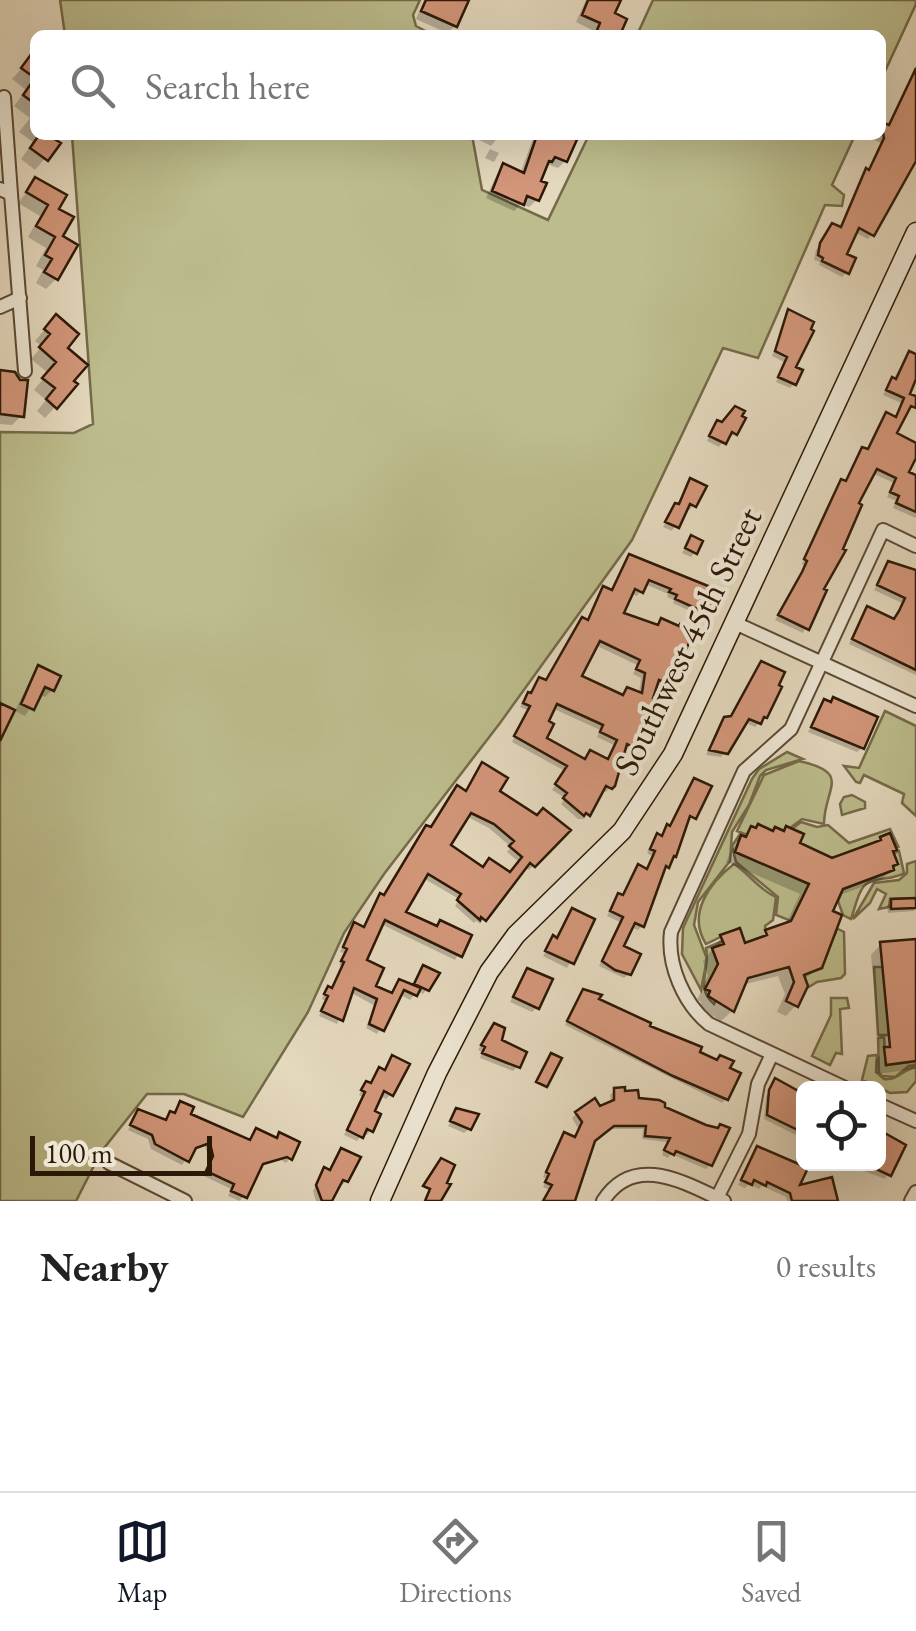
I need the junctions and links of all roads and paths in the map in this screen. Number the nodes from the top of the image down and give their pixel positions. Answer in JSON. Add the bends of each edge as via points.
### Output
{"nodes":[{"id":1,"x":4,"y":97,"type":"dead end"},
{"id":2,"x":6,"y":192,"type":"edge"},
{"id":3,"x":916,"y":232,"type":"edge"},
{"id":4,"x":20,"y":298,"type":"junction"},
{"id":5,"x":0,"y":308,"type":"edge"},
{"id":6,"x":25,"y":372,"type":"dead end"},
{"id":7,"x":916,"y":546,"type":"edge"},
{"id":8,"x":735,"y":622,"type":"junction"},
{"id":9,"x":822,"y":663,"type":"junction"},
{"id":10,"x":916,"y":706,"type":"edge"},
{"id":11,"x":772,"y":1054,"type":"junction"},
{"id":12,"x":830,"y":1081,"type":"edge"},
{"id":13,"x":886,"y":1108,"type":"edge"},
{"id":14,"x":916,"y":1122,"type":"edge"},
{"id":15,"x":109,"y":1163,"type":"dead end"},
{"id":16,"x":916,"y":1192,"type":"edge"},
{"id":17,"x":720,"y":1199,"type":"edge"},
{"id":18,"x":185,"y":1201,"type":"edge"},
{"id":19,"x":380,"y":1201,"type":"edge"},
{"id":20,"x":603,"y":1201,"type":"edge"},
{"id":21,"x":911,"y":1201,"type":"edge"}],
"edges":[{"from":1,"to":2,"type":"street"},
{"from":2,"to":4,"type":"street"},
{"from":3,"to":8,"type":"street","name":"Southwest 45th Street"},
{"from":4,"to":5,"type":"street"},
{"from":4,"to":6,"type":"street"},
{"from":7,"to":9,"type":"street","via":[[883,530]]},
{"from":8,"to":9,"type":"street"},
{"from":8,"to":19,"type":"street","name":"Southwest 45th Street","via":[[650,792],[622,831],[516,935],[481,985]]},
{"from":9,"to":10,"type":"street"},
{"from":9,"to":11,"type":"street","via":[[791,729],[744,772],[671,932],[671,960],[699,1016]]},
{"from":11,"to":12,"type":"street"},
{"from":11,"to":17,"type":"street"},
{"from":13,"to":14,"type":"street"},
{"from":15,"to":18,"type":"street"},
{"from":16,"to":21,"type":"street"},
{"from":17,"to":20,"type":"street","via":[[650,1173],[626,1179]]}]}
